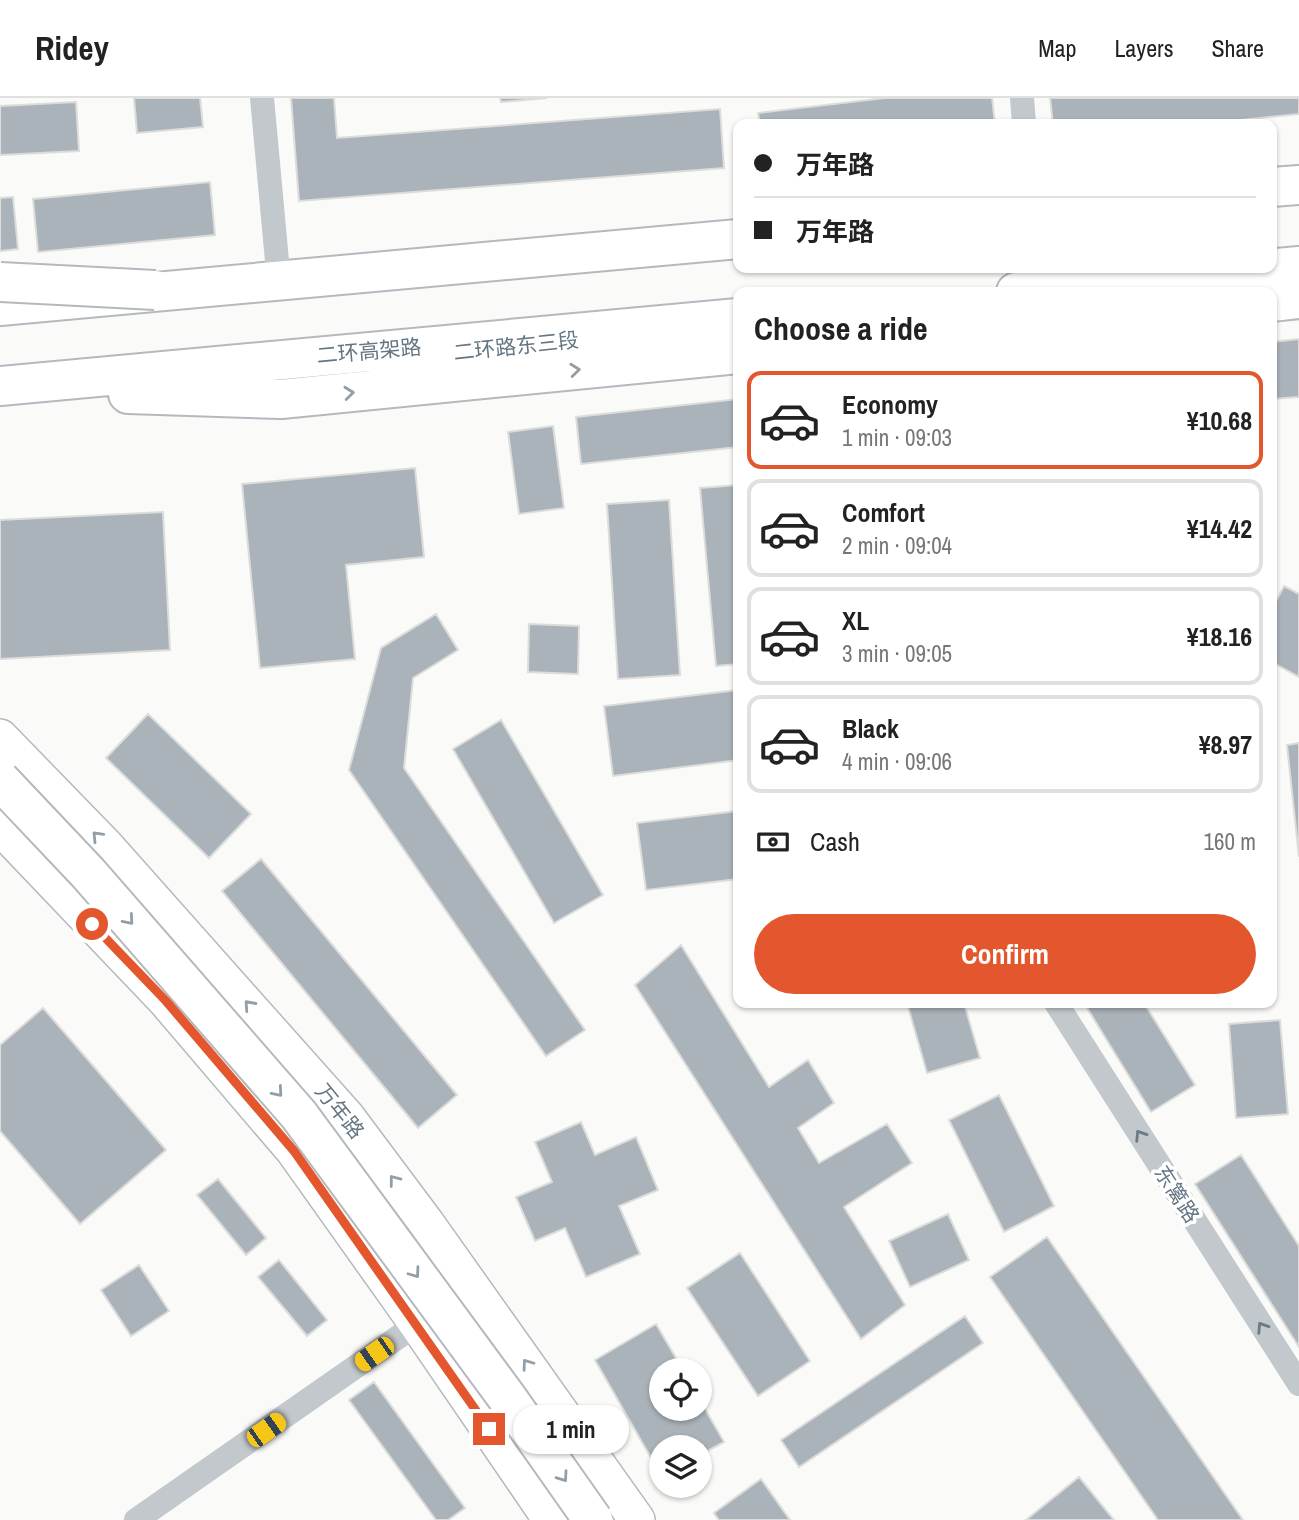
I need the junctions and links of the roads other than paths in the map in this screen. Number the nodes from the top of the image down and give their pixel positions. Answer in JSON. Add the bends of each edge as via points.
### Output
{"nodes":[{"id":1,"x":261,"y":98,"type":"edge"},
{"id":2,"x":1022,"y":98,"type":"edge"},
{"id":3,"x":1024,"y":119,"type":"edge"},
{"id":4,"x":733,"y":228,"type":"edge"},
{"id":5,"x":733,"y":239,"type":"edge"},
{"id":6,"x":1299,"y":266,"type":"edge"},
{"id":7,"x":1277,"y":268,"type":"edge"},
{"id":8,"x":278,"y":272,"type":"junction"},
{"id":9,"x":1223,"y":273,"type":"edge"},
{"id":10,"x":1299,"y":279,"type":"edge"},
{"id":11,"x":0,"y":282,"type":"edge"},
{"id":12,"x":1070,"y":287,"type":"edge"},
{"id":13,"x":1185,"y":287,"type":"edge"},
{"id":14,"x":155,"y":290,"type":"junction"},
{"id":15,"x":0,"y":296,"type":"edge"},
{"id":16,"x":1299,"y":299,"type":"edge"},
{"id":17,"x":1277,"y":301,"type":"edge"},
{"id":18,"x":0,"y":306,"type":"edge"},
{"id":19,"x":733,"y":318,"type":"edge"},
{"id":20,"x":733,"y":324,"type":"edge"},
{"id":21,"x":733,"y":354,"type":"edge"},
{"id":22,"x":0,"y":386,"type":"edge"},
{"id":23,"x":52,"y":391,"type":"junction"},
{"id":24,"x":0,"y":396,"type":"edge"},
{"id":25,"x":0,"y":737,"type":"edge"},
{"id":26,"x":0,"y":780,"type":"edge"},
{"id":27,"x":0,"y":827,"type":"edge"},
{"id":28,"x":1059,"y":1008,"type":"edge"},
{"id":29,"x":417,"y":1324,"type":"junction"},
{"id":30,"x":1299,"y":1384,"type":"edge"},
{"id":31,"x":574,"y":1430,"type":"junction"},
{"id":32,"x":518,"y":1471,"type":"junction"},
{"id":33,"x":135,"y":1520,"type":"edge"},
{"id":34,"x":551,"y":1520,"type":"edge"},
{"id":35,"x":593,"y":1520,"type":"edge"},
{"id":36,"x":637,"y":1520,"type":"edge"}],
"edges":[{"from":1,"to":8,"type":"street"},
{"from":2,"to":3,"type":"street"},
{"from":4,"to":8,"type":"main road"},
{"from":5,"to":14,"type":"highway"},
{"from":6,"to":7,"type":"highway"},
{"from":8,"to":15,"type":"main road"},
{"from":9,"to":12,"type":"highway"},
{"from":10,"to":13,"type":"main road"},
{"from":11,"to":14,"type":"highway","bridge":true},
{"from":14,"to":18,"type":"highway","bridge":true},
{"from":16,"to":17,"type":"highway"},
{"from":19,"to":22,"type":"highway","name":"二环高架路"},
{"from":20,"to":23,"type":"main road","name":"二环路东三段"},
{"from":23,"to":21,"type":"highway","one_way":true,"via":[[281,399]]},
{"from":23,"to":24,"type":"main road","name":"二环路东三段"},
{"from":31,"to":25,"type":"main road","name":"万年路","one_way":true,"via":[[347,1117],[106,845]]},
{"from":26,"to":35,"type":"highway","one_way":true,"bridge":true,"via":[[88,873],[299,1115]]},
{"from":27,"to":29,"type":"main road","via":[[166,1001],[294,1151]]},
{"from":30,"to":28,"type":"street","name":"东篱路","one_way":true},
{"from":29,"to":32,"type":"main road"},
{"from":29,"to":33,"type":"street"},
{"from":31,"to":32,"type":"main road","via":[[554,1412],[523,1414],[513,1426],[509,1442]]},
{"from":31,"to":36,"type":"main road","name":"万年路"},
{"from":32,"to":34,"type":"main road"}]}
